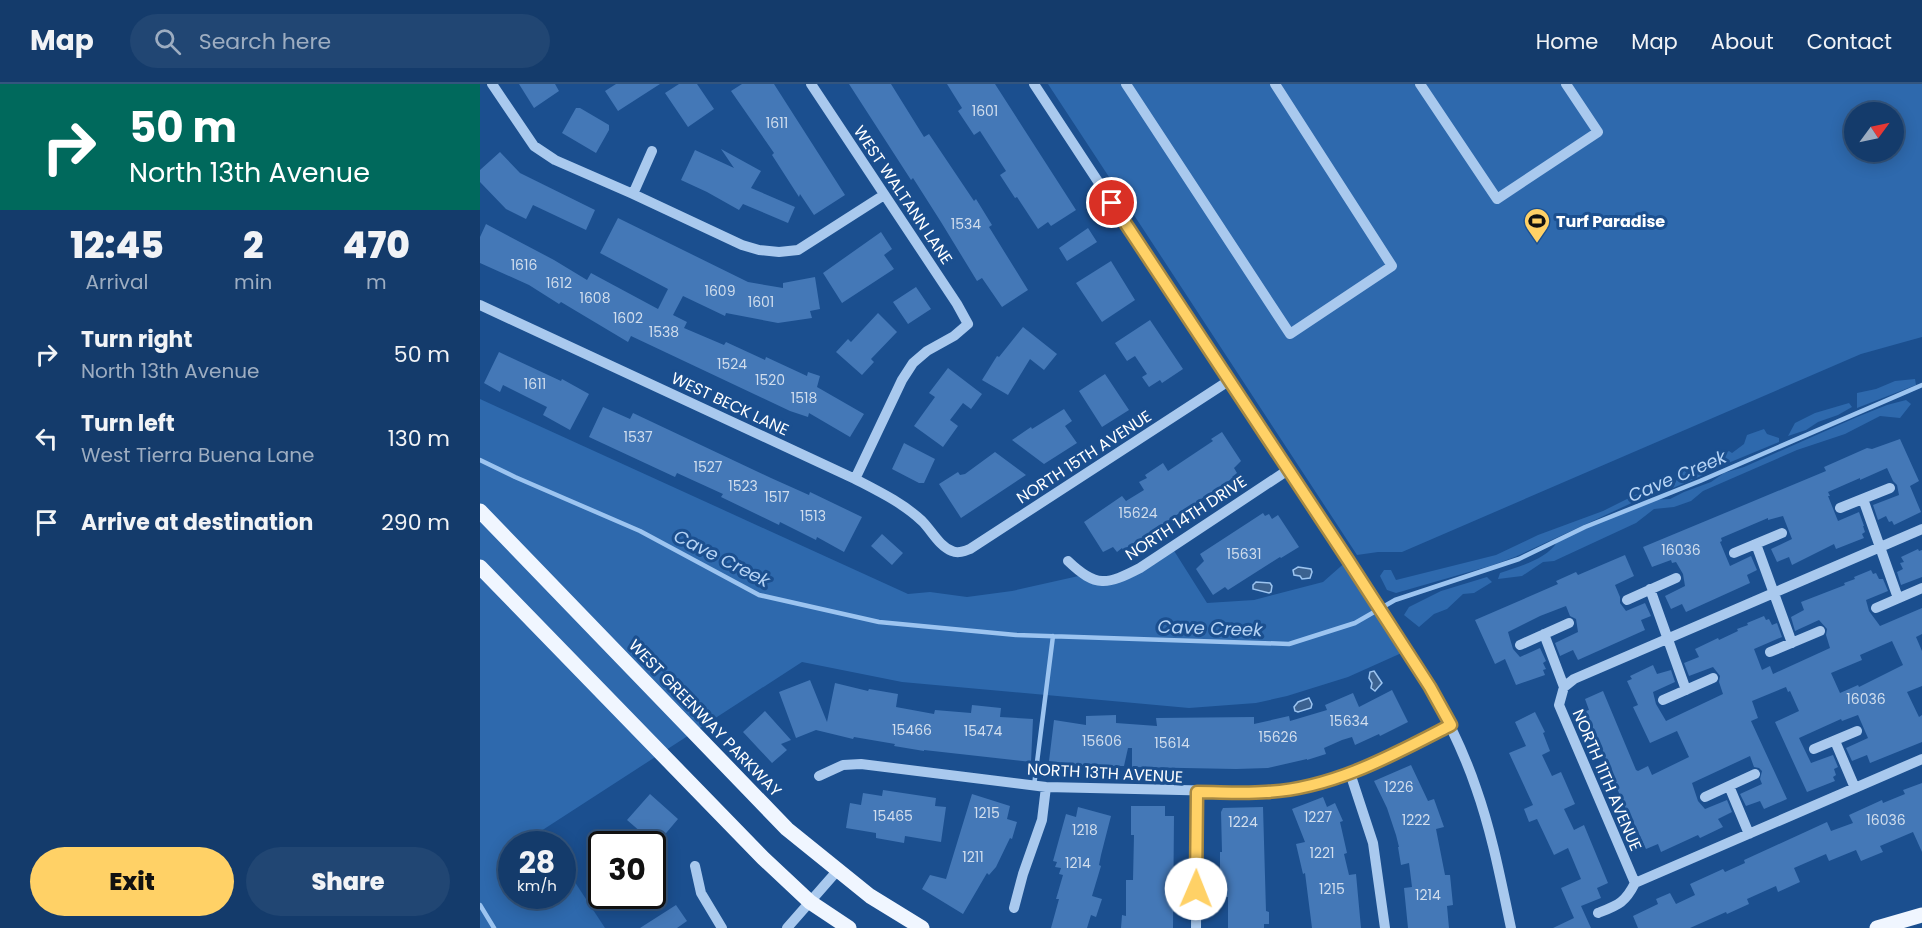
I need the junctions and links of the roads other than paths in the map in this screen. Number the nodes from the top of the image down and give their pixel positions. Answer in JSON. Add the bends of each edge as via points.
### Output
{"nodes":[{"id":1,"x":492,"y":84,"type":"edge"},
{"id":2,"x":811,"y":84,"type":"edge"},
{"id":3,"x":1034,"y":84,"type":"edge"},
{"id":4,"x":1126,"y":84,"type":"edge"},
{"id":5,"x":1275,"y":84,"type":"edge"},
{"id":6,"x":1420,"y":84,"type":"edge"},
{"id":7,"x":1566,"y":84,"type":"edge"},
{"id":8,"x":652,"y":151,"type":"dead end"},
{"id":9,"x":633,"y":194,"type":"junction"},
{"id":10,"x":884,"y":195,"type":"junction"},
{"id":11,"x":480,"y":305,"type":"edge"},
{"id":12,"x":1230,"y":380,"type":"junction"},
{"id":13,"x":1288,"y":470,"type":"junction"},
{"id":14,"x":855,"y":479,"type":"junction"},
{"id":15,"x":1890,"y":488,"type":"dead end"},
{"id":16,"x":1863,"y":499,"type":"junction"},
{"id":17,"x":1840,"y":508,"type":"dead end"},
{"id":18,"x":480,"y":511,"type":"edge"},
{"id":19,"x":1922,"y":529,"type":"edge"},
{"id":20,"x":1782,"y":533,"type":"dead end"},
{"id":21,"x":1756,"y":544,"type":"junction"},
{"id":22,"x":1880,"y":546,"type":"junction"},
{"id":23,"x":953,"y":552,"type":"joint"},
{"id":24,"x":1734,"y":553,"type":"dead end"},
{"id":25,"x":1068,"y":561,"type":"dead end"},
{"id":26,"x":480,"y":567,"type":"edge"},
{"id":27,"x":1676,"y":578,"type":"dead end"},
{"id":28,"x":1922,"y":588,"type":"edge"},
{"id":29,"x":1650,"y":589,"type":"junction"},
{"id":30,"x":1775,"y":593,"type":"junction"},
{"id":31,"x":1898,"y":598,"type":"junction"},
{"id":32,"x":1627,"y":600,"type":"dead end"},
{"id":33,"x":1876,"y":608,"type":"dead end"},
{"id":34,"x":1569,"y":623,"type":"dead end"},
{"id":35,"x":1820,"y":631,"type":"dead end"},
{"id":36,"x":1544,"y":634,"type":"junction"},
{"id":37,"x":1667,"y":639,"type":"junction"},
{"id":38,"x":1792,"y":643,"type":"junction"},
{"id":39,"x":1520,"y":645,"type":"dead end"},
{"id":40,"x":1770,"y":652,"type":"dead end"},
{"id":41,"x":1713,"y":678,"type":"dead end"},
{"id":42,"x":1564,"y":687,"type":"junction"},
{"id":43,"x":1686,"y":690,"type":"junction"},
{"id":44,"x":1663,"y":700,"type":"dead end"},
{"id":45,"x":1451,"y":725,"type":"junction"},
{"id":46,"x":1857,"y":731,"type":"dead end"},
{"id":47,"x":1835,"y":741,"type":"junction"},
{"id":48,"x":1814,"y":749,"type":"dead end"},
{"id":49,"x":1922,"y":759,"type":"edge"},
{"id":50,"x":1350,"y":773,"type":"junction"},
{"id":51,"x":1755,"y":774,"type":"dead end"},
{"id":52,"x":819,"y":776,"type":"dead end"},
{"id":53,"x":1729,"y":786,"type":"junction"},
{"id":54,"x":1046,"y":788,"type":"junction"},
{"id":55,"x":1855,"y":788,"type":"junction"},
{"id":56,"x":1197,"y":792,"type":"junction"},
{"id":57,"x":1705,"y":797,"type":"dead end"},
{"id":58,"x":1749,"y":834,"type":"junction"},
{"id":59,"x":695,"y":866,"type":"dead end"},
{"id":60,"x":837,"y":871,"type":"junction"},
{"id":61,"x":1635,"y":883,"type":"junction"},
{"id":62,"x":810,"y":902,"type":"junction"},
{"id":63,"x":1014,"y":908,"type":"dead end"},
{"id":64,"x":1598,"y":913,"type":"dead end"},
{"id":65,"x":1922,"y":915,"type":"edge"},
{"id":66,"x":722,"y":928,"type":"edge"},
{"id":67,"x":787,"y":928,"type":"edge"},
{"id":68,"x":849,"y":928,"type":"edge"},
{"id":69,"x":922,"y":928,"type":"edge"},
{"id":70,"x":1196,"y":928,"type":"edge"},
{"id":71,"x":1384,"y":928,"type":"edge"},
{"id":72,"x":1511,"y":928,"type":"edge"},
{"id":73,"x":1877,"y":928,"type":"edge"}],
"edges":[{"from":1,"to":9,"type":"street","via":[[534,146],[555,160]]},
{"from":2,"to":10,"type":"street","name":"WEST WALTANN LANE"},
{"from":3,"to":12,"type":"street"},
{"from":4,"to":5,"type":"street","via":[[1290,334],[1392,266]]},
{"from":6,"to":7,"type":"street","via":[[1497,199],[1598,132]]},
{"from":8,"to":9,"type":"street"},
{"from":9,"to":10,"type":"street","via":[[742,245],[779,252],[798,250]]},
{"from":10,"to":14,"type":"street","name":"WEST WALTANN LANE","via":[[968,324],[913,363]]},
{"from":11,"to":14,"type":"street","name":"WEST BECK LANE"},
{"from":12,"to":13,"type":"street"},
{"from":12,"to":23,"type":"street","name":"NORTH 15TH AVENUE","via":[[970,549]]},
{"from":13,"to":25,"type":"street","name":"NORTH 14TH DRIVE","via":[[1122,577],[1102,583],[1083,575]]},
{"from":13,"to":45,"type":"street"},
{"from":14,"to":23,"type":"street","name":"WEST BECK LANE","via":[[911,512]]},
{"from":15,"to":16,"type":"street"},
{"from":16,"to":17,"type":"street"},
{"from":16,"to":22,"type":"street"},
{"from":18,"to":60,"type":"main road","name":"WEST GREENWAY PARKWAY","via":[[787,829]]},
{"from":19,"to":22,"type":"street"},
{"from":20,"to":21,"type":"street"},
{"from":21,"to":24,"type":"street"},
{"from":21,"to":30,"type":"street"},
{"from":22,"to":30,"type":"street"},
{"from":22,"to":31,"type":"street"},
{"from":26,"to":62,"type":"main road","via":[[695,791]]},
{"from":27,"to":29,"type":"street"},
{"from":28,"to":31,"type":"street"},
{"from":29,"to":32,"type":"street"},
{"from":29,"to":37,"type":"street"},
{"from":30,"to":37,"type":"street"},
{"from":30,"to":38,"type":"street"},
{"from":31,"to":33,"type":"street"},
{"from":34,"to":36,"type":"street"},
{"from":35,"to":38,"type":"street"},
{"from":36,"to":39,"type":"street"},
{"from":36,"to":42,"type":"street","name":"NORTH 11TH AVENUE"},
{"from":37,"to":42,"type":"street","via":[[1574,679]]},
{"from":37,"to":43,"type":"street"},
{"from":38,"to":40,"type":"street"},
{"from":41,"to":43,"type":"street"},
{"from":42,"to":61,"type":"street","name":"NORTH 11TH AVENUE","via":[[1560,705]]},
{"from":43,"to":44,"type":"street"},
{"from":45,"to":50,"type":"street","name":"NORTH 13TH AVENUE"},
{"from":45,"to":72,"type":"street","via":[[1478,791]]},
{"from":46,"to":47,"type":"street"},
{"from":47,"to":48,"type":"street"},
{"from":47,"to":55,"type":"street"},
{"from":49,"to":55,"type":"street"},
{"from":50,"to":56,"type":"street","name":"NORTH 13TH AVENUE","via":[[1268,792]]},
{"from":50,"to":71,"type":"street","via":[[1373,843]]},
{"from":51,"to":53,"type":"street"},
{"from":52,"to":54,"type":"street","name":"NORTH 13TH AVENUE","via":[[843,765],[861,764]]},
{"from":53,"to":57,"type":"street"},
{"from":53,"to":58,"type":"street"},
{"from":54,"to":56,"type":"street","name":"NORTH 13TH AVENUE"},
{"from":54,"to":63,"type":"street","via":[[1042,820]]},
{"from":55,"to":58,"type":"street"},
{"from":56,"to":70,"type":"street"},
{"from":58,"to":61,"type":"street"},
{"from":59,"to":66,"type":"street","via":[[701,893]]},
{"from":60,"to":62,"type":"street"},
{"from":60,"to":69,"type":"main road","name":"WEST GREENWAY PARKWAY"},
{"from":61,"to":64,"type":"street","via":[[1628,897]]},
{"from":62,"to":67,"type":"street"},
{"from":62,"to":68,"type":"main road"},
{"from":65,"to":73,"type":"main road"}]}
